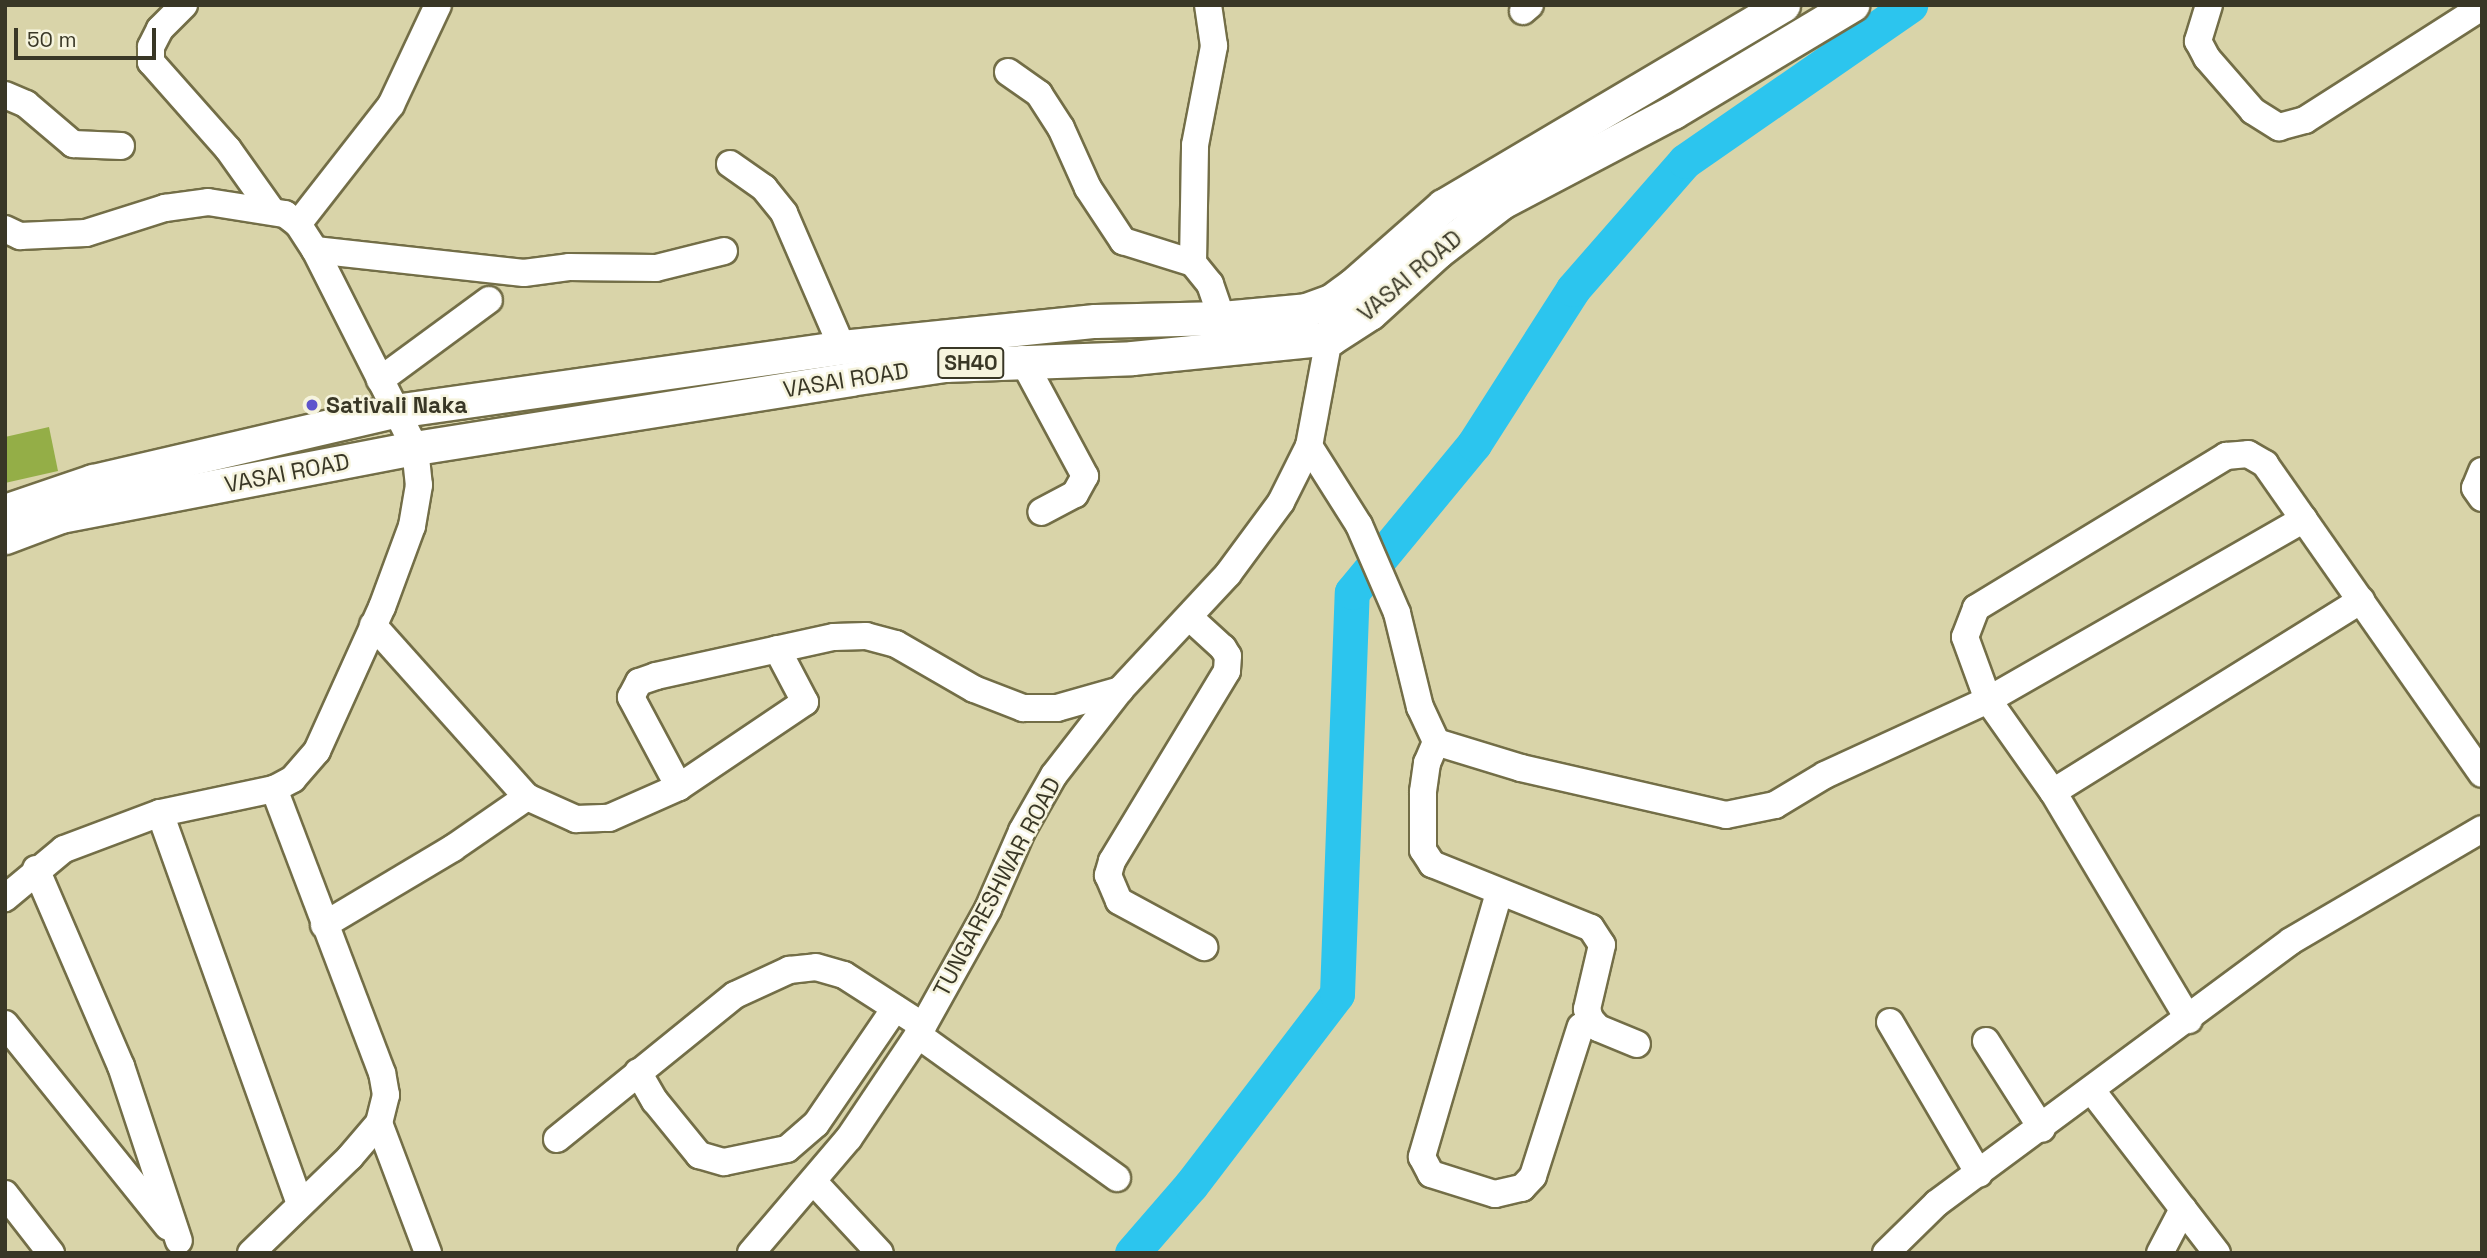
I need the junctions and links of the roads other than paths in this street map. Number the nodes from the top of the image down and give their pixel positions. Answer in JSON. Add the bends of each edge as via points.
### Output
{"nodes":[{"id":1,"x":184,"y":5,"type":"edge"},
{"id":2,"x":438,"y":5,"type":"edge"},
{"id":3,"x":1208,"y":5,"type":"edge"},
{"id":4,"x":1783,"y":5,"type":"edge"},
{"id":5,"x":1852,"y":5,"type":"edge"},
{"id":6,"x":2209,"y":5,"type":"edge"},
{"id":7,"x":2482,"y":7,"type":"edge"},
{"id":8,"x":1008,"y":72,"type":"dead end"},
{"id":9,"x":5,"y":95,"type":"edge"},
{"id":10,"x":121,"y":146,"type":"dead end"},
{"id":11,"x":730,"y":164,"type":"dead end"},
{"id":12,"x":270,"y":208,"type":"junction"},
{"id":13,"x":298,"y":224,"type":"junction"},
{"id":14,"x":5,"y":229,"type":"edge"},
{"id":15,"x":315,"y":250,"type":"junction"},
{"id":16,"x":724,"y":251,"type":"dead end"},
{"id":17,"x":1193,"y":263,"type":"junction"},
{"id":18,"x":1334,"y":299,"type":"junction"},
{"id":19,"x":489,"y":300,"type":"dead end"},
{"id":20,"x":1222,"y":318,"type":"junction"},
{"id":21,"x":1331,"y":338,"type":"junction"},
{"id":22,"x":842,"y":347,"type":"junction"},
{"id":23,"x":1022,"y":359,"type":"junction"},
{"id":24,"x":380,"y":380,"type":"junction"},
{"id":25,"x":395,"y":411,"type":"junction"},
{"id":26,"x":1310,"y":446,"type":"junction"},
{"id":27,"x":415,"y":448,"type":"junction"},
{"id":28,"x":2482,"y":471,"type":"edge"},
{"id":29,"x":2482,"y":498,"type":"edge"},
{"id":30,"x":5,"y":511,"type":"edge"},
{"id":31,"x":1041,"y":512,"type":"dead end"},
{"id":32,"x":2304,"y":519,"type":"junction"},
{"id":33,"x":5,"y":537,"type":"edge"},
{"id":34,"x":2361,"y":600,"type":"junction"},
{"id":35,"x":1189,"y":617,"type":"junction"},
{"id":36,"x":373,"y":625,"type":"junction"},
{"id":37,"x":777,"y":649,"type":"junction"},
{"id":38,"x":1119,"y":690,"type":"junction"},
{"id":39,"x":1988,"y":700,"type":"junction"},
{"id":40,"x":1436,"y":741,"type":"junction"},
{"id":41,"x":2482,"y":774,"type":"edge"},
{"id":42,"x":679,"y":787,"type":"junction"},
{"id":43,"x":275,"y":789,"type":"junction"},
{"id":44,"x":2053,"y":792,"type":"junction"},
{"id":45,"x":527,"y":797,"type":"junction"},
{"id":46,"x":160,"y":813,"type":"junction"},
{"id":47,"x":2482,"y":829,"type":"edge"},
{"id":48,"x":36,"y":869,"type":"junction"},
{"id":49,"x":1499,"y":893,"type":"junction"},
{"id":50,"x":5,"y":898,"type":"edge"},
{"id":51,"x":324,"y":925,"type":"junction"},
{"id":52,"x":1204,"y":947,"type":"dead end"},
{"id":53,"x":895,"y":1008,"type":"junction"},
{"id":54,"x":2189,"y":1020,"type":"junction"},
{"id":55,"x":1890,"y":1022,"type":"dead end"},
{"id":56,"x":5,"y":1024,"type":"edge"},
{"id":57,"x":1581,"y":1026,"type":"dead end"},
{"id":58,"x":921,"y":1030,"type":"junction"},
{"id":59,"x":1986,"y":1041,"type":"dead end"},
{"id":60,"x":1637,"y":1044,"type":"dead end"},
{"id":61,"x":638,"y":1072,"type":"junction"},
{"id":62,"x":2093,"y":1092,"type":"junction"},
{"id":63,"x":379,"y":1123,"type":"junction"},
{"id":64,"x":2042,"y":1129,"type":"junction"},
{"id":65,"x":557,"y":1139,"type":"dead end"},
{"id":66,"x":1979,"y":1174,"type":"junction"},
{"id":67,"x":1117,"y":1178,"type":"dead end"},
{"id":68,"x":813,"y":1181,"type":"junction"},
{"id":69,"x":5,"y":1194,"type":"edge"},
{"id":70,"x":300,"y":1205,"type":"junction"},
{"id":71,"x":2183,"y":1209,"type":"junction"},
{"id":72,"x":184,"y":1247,"type":"edge"},
{"id":73,"x":51,"y":1253,"type":"edge"},
{"id":74,"x":251,"y":1253,"type":"edge"},
{"id":75,"x":428,"y":1253,"type":"edge"},
{"id":76,"x":751,"y":1253,"type":"edge"},
{"id":77,"x":880,"y":1253,"type":"edge"},
{"id":78,"x":1886,"y":1253,"type":"edge"},
{"id":79,"x":2160,"y":1253,"type":"edge"},
{"id":80,"x":2217,"y":1253,"type":"edge"}],
"edges":[{"from":1,"to":12,"type":"street","via":[[160,29],[151,47],[151,62],[228,149]]},
{"from":2,"to":13,"type":"street","via":[[391,104]]},
{"from":3,"to":17,"type":"street","via":[[1214,46],[1195,145]]},
{"from":4,"to":18,"type":"main road","name":"VASAI ROAD","number":"SH40","via":[[1443,206]]},
{"from":5,"to":21,"type":"main road","name":"VASAI ROAD","number":"SH40","via":[[1673,112],[1502,202],[1437,251],[1370,313]]},
{"from":6,"to":7,"type":"street","via":[[2198,41],[2207,58],[2253,111],[2279,127],[2305,120]]},
{"from":8,"to":17,"type":"street","via":[[1039,94],[1061,128],[1088,188],[1123,241]]},
{"from":9,"to":10,"type":"street","via":[[26,104],[73,144]]},
{"from":11,"to":22,"type":"street","via":[[764,188],[785,213]]},
{"from":12,"to":13,"type":"street"},
{"from":12,"to":14,"type":"street","via":[[208,202],[165,208],[86,233],[50,237],[20,236]]},
{"from":13,"to":15,"type":"street"},
{"from":15,"to":16,"type":"street","via":[[514,272],[656,268]]},
{"from":15,"to":24,"type":"street"},
{"from":17,"to":20,"type":"street","via":[[1210,284]]},
{"from":18,"to":20,"type":"main road","name":"VASAI ROAD","number":"SH40","via":[[1306,310]]},
{"from":18,"to":21,"type":"street","name":"TUNGARESHWAR ROAD"},
{"from":19,"to":24,"type":"street"},
{"from":20,"to":22,"type":"main road","name":"VASAI ROAD","number":"SH40","via":[[1095,321]]},
{"from":21,"to":23,"type":"main road","name":"VASAI ROAD","number":"SH40","via":[[1132,358]]},
{"from":21,"to":26,"type":"street","name":"TUNGARESHWAR ROAD","via":[[1314,404]]},
{"from":22,"to":25,"type":"main road","name":"VASAI ROAD","number":"SH40"},
{"from":23,"to":27,"type":"main road","name":"VASAI ROAD","number":"SH40","via":[[850,379]]},
{"from":23,"to":31,"type":"street","via":[[1085,476],[1075,494]]},
{"from":24,"to":25,"type":"street"},
{"from":25,"to":27,"type":"street"},
{"from":25,"to":30,"type":"main road","name":"VASAI ROAD","number":"SH40","via":[[93,481]]},
{"from":26,"to":35,"type":"street","name":"TUNGARESHWAR ROAD","via":[[1281,502]]},
{"from":26,"to":40,"type":"street","via":[[1359,525],[1397,613],[1420,707]]},
{"from":27,"to":33,"type":"main road","name":"VASAI ROAD","number":"SH40","via":[[61,516]]},
{"from":27,"to":36,"type":"street","via":[[419,485],[412,526]]},
{"from":28,"to":29,"type":"street","via":[[2475,488]]},
{"from":32,"to":34,"type":"street"},
{"from":32,"to":39,"type":"street"},
{"from":32,"to":39,"type":"street","via":[[2265,464],[2248,454],[2226,456],[1976,607],[1965,636]]},
{"from":34,"to":41,"type":"street"},
{"from":34,"to":44,"type":"street"},
{"from":35,"to":38,"type":"street","name":"TUNGARESHWAR ROAD"},
{"from":35,"to":52,"type":"street","via":[[1223,648],[1228,656],[1227,671],[1112,861],[1108,875],[1119,901]]},
{"from":36,"to":43,"type":"street","via":[[317,751],[293,779]]},
{"from":36,"to":45,"type":"street"},
{"from":37,"to":38,"type":"street","via":[[834,637],[866,636],[896,644],[974,689],[1023,708],[1057,708]]},
{"from":37,"to":42,"type":"street","via":[[805,702]]},
{"from":37,"to":42,"type":"street","via":[[656,676],[632,690],[631,697],[665,769]]},
{"from":38,"to":58,"type":"street","name":"TUNGARESHWAR ROAD","via":[[1054,775]]},
{"from":39,"to":40,"type":"street","via":[[1825,775],[1775,804],[1726,814],[1521,768]]},
{"from":39,"to":44,"type":"street"},
{"from":40,"to":49,"type":"street","via":[[1423,792],[1423,850],[1439,870]]},
{"from":42,"to":45,"type":"street","via":[[609,818],[576,818]]},
{"from":43,"to":46,"type":"street"},
{"from":43,"to":51,"type":"street"},
{"from":44,"to":54,"type":"street"},
{"from":45,"to":51,"type":"street","via":[[453,848]]},
{"from":46,"to":48,"type":"street","via":[[64,849]]},
{"from":46,"to":70,"type":"street"},
{"from":47,"to":54,"type":"street","via":[[2291,941]]},
{"from":48,"to":50,"type":"street"},
{"from":48,"to":72,"type":"street","via":[[121,1066]]},
{"from":49,"to":57,"type":"street","via":[[1422,1157],[1431,1174],[1495,1194],[1522,1188],[1533,1176]]},
{"from":49,"to":60,"type":"street","via":[[1591,928],[1602,945],[1587,1009],[1590,1019],[1598,1028]]},
{"from":51,"to":63,"type":"street","via":[[382,1073],[386,1095]]},
{"from":53,"to":58,"type":"street"},
{"from":53,"to":61,"type":"street","via":[[844,975],[816,967],[789,970],[735,995]]},
{"from":53,"to":61,"type":"street","via":[[816,1124],[787,1149],[724,1163],[699,1155]]},
{"from":54,"to":62,"type":"street"},
{"from":55,"to":66,"type":"street"},
{"from":56,"to":72,"type":"street"},
{"from":58,"to":67,"type":"street"},
{"from":58,"to":68,"type":"street","name":"TUNGARESHWAR ROAD","via":[[849,1138]]},
{"from":59,"to":64,"type":"street"},
{"from":61,"to":65,"type":"street"},
{"from":62,"to":64,"type":"street"},
{"from":62,"to":71,"type":"street"},
{"from":63,"to":70,"type":"street"},
{"from":63,"to":75,"type":"street"},
{"from":64,"to":66,"type":"street"},
{"from":66,"to":78,"type":"street","via":[[1937,1203]]},
{"from":68,"to":76,"type":"street","name":"TUNGARESHWAR ROAD"},
{"from":68,"to":77,"type":"street"},
{"from":69,"to":73,"type":"street"},
{"from":70,"to":74,"type":"street"},
{"from":71,"to":79,"type":"street"},
{"from":71,"to":80,"type":"street"}]}
